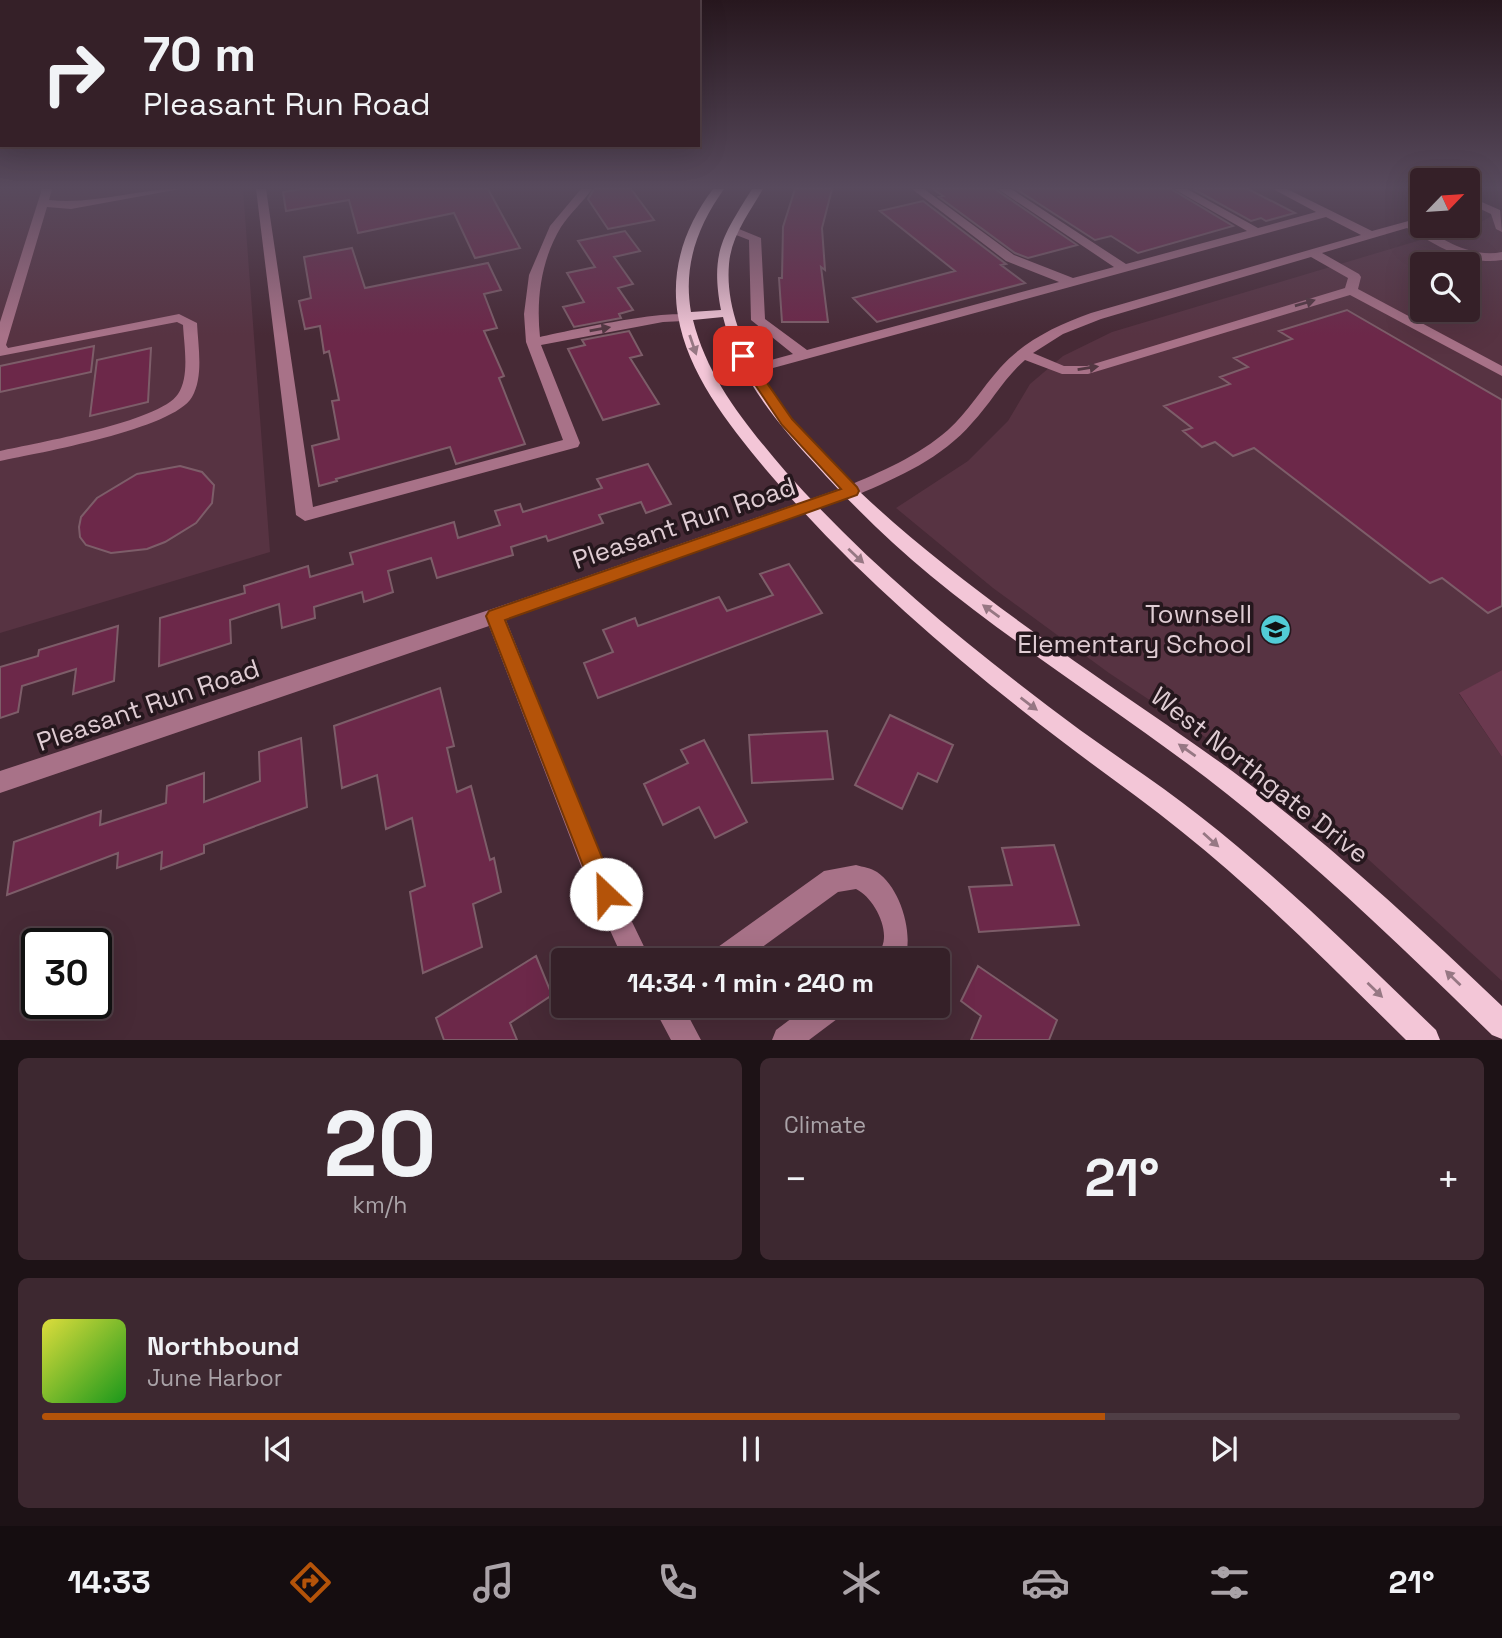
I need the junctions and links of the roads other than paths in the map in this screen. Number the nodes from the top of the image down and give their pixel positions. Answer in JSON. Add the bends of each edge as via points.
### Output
{"nodes":[{"id":1,"x":33,"y":238,"type":"edge"},
{"id":2,"x":268,"y":238,"type":"edge"},
{"id":3,"x":551,"y":238,"type":"edge"},
{"id":4,"x":690,"y":238,"type":"edge"},
{"id":5,"x":732,"y":238,"type":"edge"},
{"id":6,"x":754,"y":238,"type":"edge"},
{"id":7,"x":982,"y":238,"type":"edge"},
{"id":8,"x":1077,"y":238,"type":"edge"},
{"id":9,"x":1237,"y":238,"type":"edge"},
{"id":10,"x":1362,"y":238,"type":"edge"},
{"id":11,"x":1433,"y":238,"type":"edge"},
{"id":12,"x":1311,"y":252,"type":"junction"},
{"id":13,"x":1501,"y":257,"type":"edge"},
{"id":14,"x":1124,"y":268,"type":"junction"},
{"id":15,"x":1071,"y":282,"type":"junction"},
{"id":16,"x":1351,"y":290,"type":"junction"},
{"id":17,"x":727,"y":313,"type":"junction"},
{"id":18,"x":684,"y":317,"type":"junction"},
{"id":19,"x":758,"y":320,"type":"junction"},
{"id":20,"x":533,"y":342,"type":"junction"},
{"id":21,"x":0,"y":346,"type":"edge"},
{"id":22,"x":1023,"y":354,"type":"junction"},
{"id":23,"x":804,"y":355,"type":"junction"},
{"id":24,"x":750,"y":370,"type":"junction"},
{"id":25,"x":1502,"y":372,"type":"edge"},
{"id":26,"x":0,"y":456,"type":"edge"},
{"id":27,"x":851,"y":491,"type":"junction"},
{"id":28,"x":807,"y":508,"type":"junction"},
{"id":29,"x":495,"y":616,"type":"junction"},
{"id":30,"x":0,"y":782,"type":"edge"},
{"id":31,"x":632,"y":948,"type":"edge"},
{"id":32,"x":738,"y":948,"type":"edge"},
{"id":33,"x":894,"y":948,"type":"edge"},
{"id":34,"x":674,"y":1018,"type":"edge"},
{"id":35,"x":815,"y":1018,"type":"edge"},
{"id":36,"x":1502,"y":1025,"type":"edge"},
{"id":37,"x":687,"y":1040,"type":"edge"},
{"id":38,"x":786,"y":1040,"type":"edge"},
{"id":39,"x":1426,"y":1040,"type":"edge"}],
"edges":[{"from":1,"to":21,"type":"street"},
{"from":2,"to":20,"type":"street","via":[[305,515],[572,443]]},
{"from":3,"to":20,"type":"street","via":[[535,275]]},
{"from":4,"to":18,"type":"main road","via":[[682,282]]},
{"from":5,"to":17,"type":"main road","name":"West Northgate Drive","via":[[723,258]]},
{"from":6,"to":19,"type":"street"},
{"from":7,"to":15,"type":"street","via":[[1010,258]]},
{"from":8,"to":14,"type":"street"},
{"from":9,"to":14,"type":"street"},
{"from":10,"to":12,"type":"street","name":"Pleasant Run Road"},
{"from":11,"to":13,"type":"street","via":[[1457,251]]},
{"from":12,"to":16,"type":"street","via":[[1355,277]]},
{"from":12,"to":22,"type":"street","name":"Pleasant Run Road","via":[[1081,321]]},
{"from":14,"to":15,"type":"street"},
{"from":15,"to":23,"type":"street"},
{"from":22,"to":16,"type":"street","one_way":true,"via":[[1062,370],[1088,370]]},
{"from":16,"to":25,"type":"street"},
{"from":17,"to":18,"type":"main road"},
{"from":17,"to":19,"type":"street"},
{"from":17,"to":24,"type":"main road","name":"West Northgate Drive"},
{"from":20,"to":18,"type":"street","one_way":true},
{"from":18,"to":28,"type":"main road","one_way":true,"via":[[697,358],[725,406]]},
{"from":19,"to":23,"type":"street"},
{"from":21,"to":26,"type":"street","via":[[4,354],[179,318],[190,323],[190,386],[183,401],[151,419]]},
{"from":22,"to":27,"type":"street","name":"Pleasant Run Road","via":[[953,435],[892,473]]},
{"from":23,"to":24,"type":"street"},
{"from":24,"to":27,"type":"main road","name":"West Northgate Drive","via":[[787,422]]},
{"from":27,"to":28,"type":"street","name":"Pleasant Run Road"},
{"from":36,"to":27,"type":"main road","name":"West Northgate Drive","one_way":true,"via":[[1375,903],[1196,756],[934,568]]},
{"from":28,"to":29,"type":"street","name":"Pleasant Run Road"},
{"from":28,"to":39,"type":"main road","one_way":true,"via":[[989,673],[1194,826],[1326,942]]},
{"from":29,"to":30,"type":"street","name":"Pleasant Run Road"},
{"from":29,"to":31,"type":"street","via":[[595,871]]},
{"from":32,"to":33,"type":"street","via":[[833,880],[856,877],[882,894],[895,929]]},
{"from":34,"to":37,"type":"street"},
{"from":35,"to":38,"type":"street"}]}
